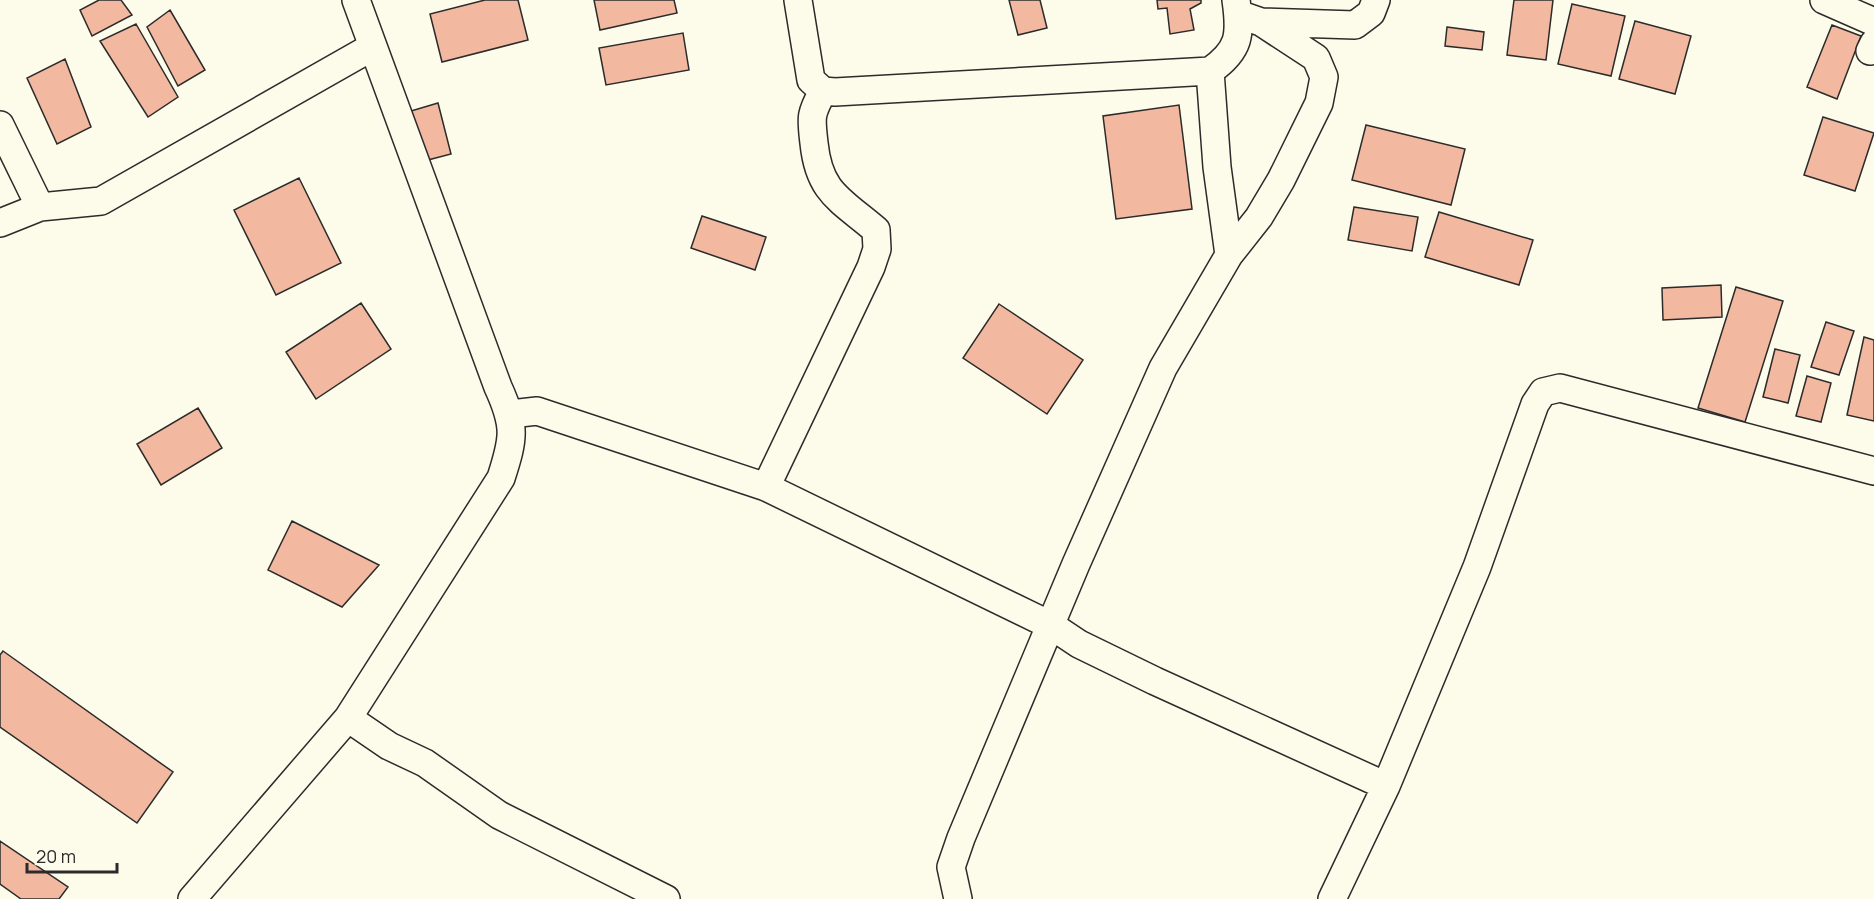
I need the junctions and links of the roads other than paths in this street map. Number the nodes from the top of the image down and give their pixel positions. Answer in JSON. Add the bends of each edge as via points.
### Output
{"nodes":[{"id":1,"x":356,"y":0,"type":"edge"},
{"id":2,"x":798,"y":0,"type":"edge"},
{"id":3,"x":1376,"y":0,"type":"edge"},
{"id":4,"x":1824,"y":0,"type":"edge"},
{"id":5,"x":1245,"y":12,"type":"edge"},
{"id":6,"x":1874,"y":22,"type":"edge"},
{"id":7,"x":372,"y":47,"type":"junction"},
{"id":8,"x":1210,"y":71,"type":"junction"},
{"id":9,"x":823,"y":91,"type":"junction"},
{"id":10,"x":0,"y":125,"type":"edge"},
{"id":11,"x":40,"y":207,"type":"junction"},
{"id":12,"x":0,"y":223,"type":"edge"},
{"id":13,"x":1229,"y":255,"type":"junction"},
{"id":14,"x":511,"y":414,"type":"junction"},
{"id":15,"x":1874,"y":471,"type":"edge"},
{"id":16,"x":766,"y":487,"type":"junction"},
{"id":17,"x":1052,"y":626,"type":"junction"},
{"id":18,"x":348,"y":718,"type":"junction"},
{"id":19,"x":1386,"y":786,"type":"junction"},
{"id":20,"x":192,"y":899,"type":"edge"},
{"id":21,"x":666,"y":899,"type":"edge"},
{"id":22,"x":958,"y":899,"type":"edge"},
{"id":23,"x":1332,"y":899,"type":"edge"}],
"edges":[{"from":1,"to":7,"type":"street"},
{"from":2,"to":9,"type":"street","via":[[811,80]]},
{"from":3,"to":5,"type":"street","via":[[1371,13],[1355,25]]},
{"from":4,"to":6,"type":"street"},
{"from":5,"to":8,"type":"street","via":[[1239,37],[1228,58]]},
{"from":5,"to":13,"type":"street","via":[[1316,58],[1324,77],[1318,103],[1281,180],[1259,217]]},
{"from":7,"to":11,"type":"street","via":[[100,201]]},
{"from":7,"to":14,"type":"street"},
{"from":8,"to":9,"type":"street"},
{"from":8,"to":13,"type":"street"},
{"from":9,"to":16,"type":"street","via":[[811,114],[815,157],[822,181],[876,231],[877,249]]},
{"from":10,"to":11,"type":"street"},
{"from":11,"to":12,"type":"street"},
{"from":13,"to":17,"type":"street","via":[[1163,368]]},
{"from":14,"to":16,"type":"street","via":[[537,411]]},
{"from":14,"to":18,"type":"street","via":[[511,447],[501,478]]},
{"from":15,"to":19,"type":"street","via":[[1560,388],[1543,392],[1535,404],[1477,567]]},
{"from":16,"to":17,"type":"street"},
{"from":17,"to":19,"type":"street","via":[[1079,644],[1155,681]]},
{"from":17,"to":22,"type":"street","via":[[951,867]]},
{"from":18,"to":20,"type":"street"},
{"from":18,"to":21,"type":"street","via":[[389,746],[425,763],[499,815]]},
{"from":19,"to":23,"type":"street"}]}
